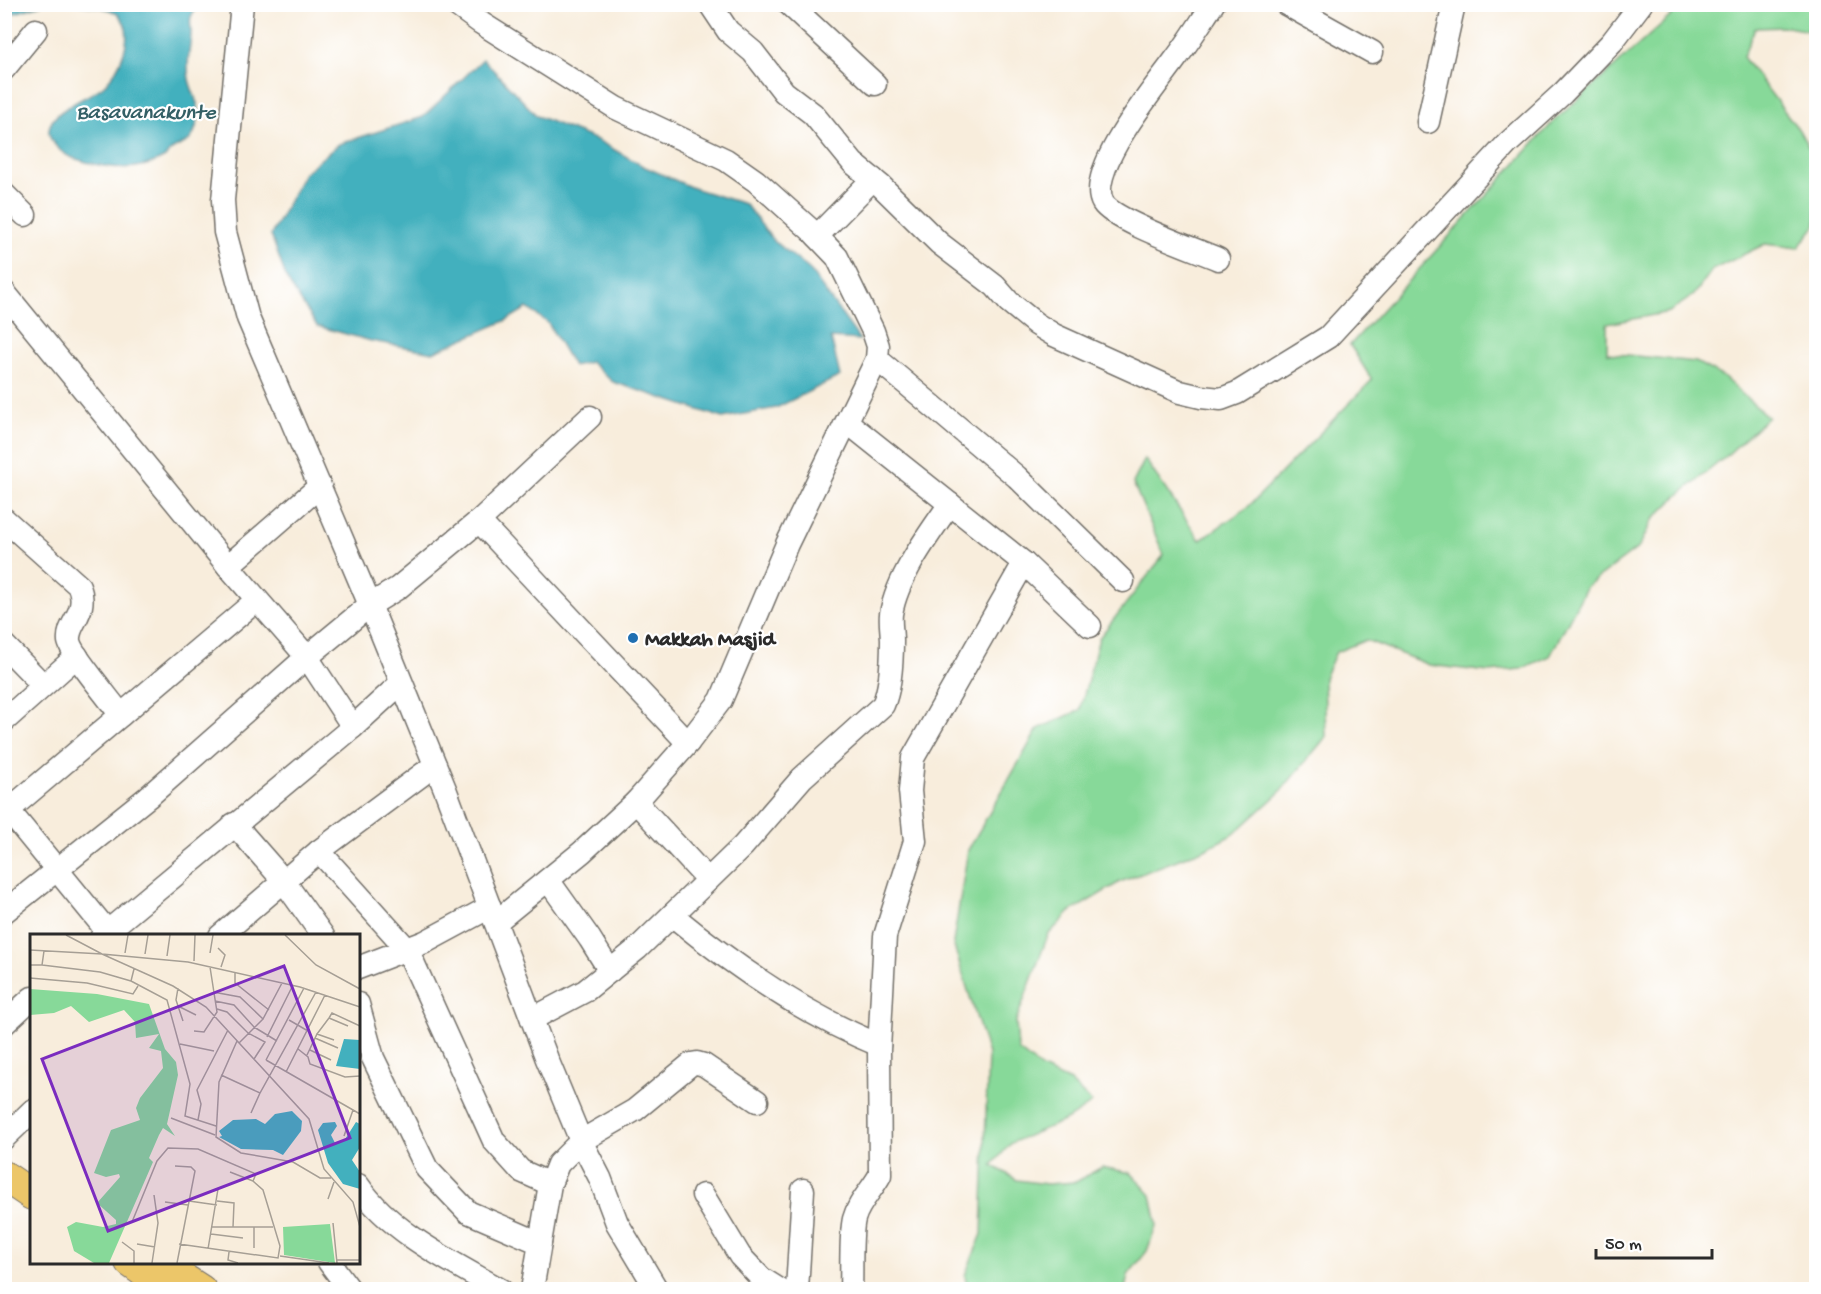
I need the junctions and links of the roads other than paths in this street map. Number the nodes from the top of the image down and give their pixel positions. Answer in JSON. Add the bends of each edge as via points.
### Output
{"nodes":[{"id":1,"x":242,"y":4,"type":"edge"},
{"id":2,"x":455,"y":4,"type":"edge"},
{"id":3,"x":710,"y":4,"type":"edge"},
{"id":4,"x":789,"y":4,"type":"edge"},
{"id":5,"x":1214,"y":4,"type":"edge"},
{"id":6,"x":1286,"y":4,"type":"edge"},
{"id":7,"x":1454,"y":4,"type":"edge"},
{"id":8,"x":1641,"y":4,"type":"edge"},
{"id":9,"x":36,"y":30,"type":"dead end"},
{"id":10,"x":1372,"y":52,"type":"dead end"},
{"id":11,"x":4,"y":69,"type":"edge"},
{"id":12,"x":875,"y":84,"type":"dead end"},
{"id":13,"x":1428,"y":122,"type":"dead end"},
{"id":14,"x":873,"y":179,"type":"junction"},
{"id":15,"x":4,"y":194,"type":"edge"},
{"id":16,"x":25,"y":215,"type":"dead end"},
{"id":17,"x":816,"y":236,"type":"junction"},
{"id":18,"x":1218,"y":259,"type":"dead end"},
{"id":19,"x":4,"y":292,"type":"edge"},
{"id":20,"x":877,"y":359,"type":"junction"},
{"id":21,"x":590,"y":417,"type":"dead end"},
{"id":22,"x":847,"y":422,"type":"junction"},
{"id":23,"x":320,"y":486,"type":"junction"},
{"id":24,"x":950,"y":504,"type":"junction"},
{"id":25,"x":4,"y":519,"type":"edge"},
{"id":26,"x":479,"y":521,"type":"junction"},
{"id":27,"x":1024,"y":563,"type":"junction"},
{"id":28,"x":228,"y":566,"type":"junction"},
{"id":29,"x":1123,"y":581,"type":"dead end"},
{"id":30,"x":257,"y":600,"type":"junction"},
{"id":31,"x":370,"y":605,"type":"junction"},
{"id":32,"x":1090,"y":626,"type":"dead end"},
{"id":33,"x":4,"y":645,"type":"edge"},
{"id":34,"x":77,"y":656,"type":"junction"},
{"id":35,"x":307,"y":657,"type":"junction"},
{"id":36,"x":401,"y":683,"type":"junction"},
{"id":37,"x":43,"y":684,"type":"junction"},
{"id":38,"x":121,"y":715,"type":"junction"},
{"id":39,"x":4,"y":721,"type":"edge"},
{"id":40,"x":353,"y":727,"type":"junction"},
{"id":41,"x":688,"y":743,"type":"junction"},
{"id":42,"x":435,"y":765,"type":"junction"},
{"id":43,"x":636,"y":802,"type":"junction"},
{"id":44,"x":7,"y":813,"type":"edge"},
{"id":45,"x":234,"y":824,"type":"junction"},
{"id":46,"x":319,"y":851,"type":"junction"},
{"id":47,"x":58,"y":868,"type":"junction"},
{"id":48,"x":283,"y":880,"type":"junction"},
{"id":49,"x":548,"y":880,"type":"junction"},
{"id":50,"x":708,"y":880,"type":"junction"},
{"id":51,"x":4,"y":912,"type":"edge"},
{"id":52,"x":493,"y":914,"type":"junction"},
{"id":53,"x":672,"y":915,"type":"junction"},
{"id":54,"x":105,"y":933,"type":"edge"},
{"id":55,"x":222,"y":934,"type":"edge"},
{"id":56,"x":322,"y":934,"type":"edge"},
{"id":57,"x":407,"y":949,"type":"junction"},
{"id":58,"x":360,"y":967,"type":"edge"},
{"id":59,"x":610,"y":971,"type":"junction"},
{"id":60,"x":30,"y":1000,"type":"edge"},
{"id":61,"x":360,"y":1011,"type":"edge"},
{"id":62,"x":532,"y":1018,"type":"junction"},
{"id":63,"x":4,"y":1024,"type":"edge"},
{"id":64,"x":879,"y":1045,"type":"junction"},
{"id":65,"x":756,"y":1101,"type":"dead end"},
{"id":66,"x":30,"y":1113,"type":"edge"},
{"id":67,"x":4,"y":1138,"type":"edge"},
{"id":68,"x":581,"y":1141,"type":"junction"},
{"id":69,"x":4,"y":1157,"type":"edge"},
{"id":70,"x":30,"y":1175,"type":"edge"},
{"id":71,"x":4,"y":1176,"type":"edge"},
{"id":72,"x":550,"y":1184,"type":"junction"},
{"id":73,"x":360,"y":1188,"type":"edge"},
{"id":74,"x":803,"y":1190,"type":"dead end"},
{"id":75,"x":30,"y":1194,"type":"edge"},
{"id":76,"x":703,"y":1195,"type":"dead end"},
{"id":77,"x":540,"y":1243,"type":"junction"},
{"id":78,"x":131,"y":1264,"type":"edge"},
{"id":79,"x":160,"y":1264,"type":"edge"},
{"id":80,"x":330,"y":1264,"type":"edge"},
{"id":81,"x":169,"y":1290,"type":"edge"},
{"id":82,"x":201,"y":1290,"type":"edge"},
{"id":83,"x":350,"y":1290,"type":"edge"},
{"id":84,"x":501,"y":1290,"type":"edge"},
{"id":85,"x":532,"y":1290,"type":"edge"},
{"id":86,"x":657,"y":1290,"type":"edge"},
{"id":87,"x":780,"y":1290,"type":"edge"},
{"id":88,"x":797,"y":1290,"type":"edge"},
{"id":89,"x":851,"y":1290,"type":"edge"}],
"edges":[{"from":1,"to":23,"type":"street","via":[[226,153],[225,232],[248,318]]},
{"from":2,"to":17,"type":"street","via":[[616,108],[726,160],[756,181]]},
{"from":3,"to":14,"type":"street","via":[[728,31],[753,52],[784,92],[813,114],[853,163]]},
{"from":4,"to":12,"type":"street"},
{"from":5,"to":18,"type":"street","via":[[1125,128],[1101,176],[1099,190],[1104,204],[1118,216]]},
{"from":6,"to":10,"type":"street"},
{"from":7,"to":13,"type":"street"},
{"from":8,"to":14,"type":"street","via":[[1612,42],[1508,143],[1328,337],[1221,399],[1180,392],[1036,324],[939,243]]},
{"from":9,"to":11,"type":"street"},
{"from":14,"to":17,"type":"street"},
{"from":15,"to":16,"type":"street"},
{"from":17,"to":20,"type":"street","via":[[837,257],[873,331]]},
{"from":19,"to":28,"type":"street"},
{"from":20,"to":22,"type":"street"},
{"from":20,"to":29,"type":"street","via":[[1017,477]]},
{"from":21,"to":26,"type":"street"},
{"from":22,"to":24,"type":"street"},
{"from":22,"to":41,"type":"street","via":[[787,544],[721,700]]},
{"from":23,"to":28,"type":"street"},
{"from":23,"to":31,"type":"street"},
{"from":24,"to":27,"type":"street"},
{"from":24,"to":50,"type":"street","via":[[918,550],[893,601],[888,694],[883,705],[802,777]]},
{"from":25,"to":34,"type":"street","via":[[80,586],[81,608],[69,641]]},
{"from":26,"to":31,"type":"street","via":[[398,588]]},
{"from":26,"to":41,"type":"street"},
{"from":27,"to":32,"type":"street"},
{"from":27,"to":64,"type":"street","via":[[913,758],[910,791],[915,841],[885,936]]},
{"from":28,"to":30,"type":"street"},
{"from":30,"to":35,"type":"street"},
{"from":30,"to":38,"type":"street"},
{"from":31,"to":35,"type":"street"},
{"from":31,"to":36,"type":"street"},
{"from":33,"to":37,"type":"street"},
{"from":34,"to":37,"type":"street"},
{"from":34,"to":38,"type":"street"},
{"from":35,"to":40,"type":"street"},
{"from":35,"to":47,"type":"street","via":[[148,797]]},
{"from":36,"to":40,"type":"street"},
{"from":36,"to":42,"type":"street"},
{"from":37,"to":39,"type":"street"},
{"from":38,"to":44,"type":"street"},
{"from":40,"to":45,"type":"street"},
{"from":41,"to":43,"type":"street"},
{"from":42,"to":46,"type":"street"},
{"from":42,"to":52,"type":"street"},
{"from":43,"to":49,"type":"street"},
{"from":43,"to":50,"type":"street"},
{"from":44,"to":47,"type":"street"},
{"from":45,"to":48,"type":"street"},
{"from":45,"to":54,"type":"street"},
{"from":46,"to":48,"type":"street"},
{"from":46,"to":57,"type":"street"},
{"from":47,"to":51,"type":"street"},
{"from":47,"to":54,"type":"street"},
{"from":48,"to":55,"type":"street"},
{"from":48,"to":56,"type":"street"},
{"from":49,"to":52,"type":"street"},
{"from":49,"to":59,"type":"street"},
{"from":50,"to":53,"type":"street"},
{"from":52,"to":57,"type":"street"},
{"from":52,"to":62,"type":"street"},
{"from":53,"to":59,"type":"street"},
{"from":53,"to":64,"type":"street","via":[[748,974],[823,1020]]},
{"from":57,"to":58,"type":"street"},
{"from":57,"to":72,"type":"street","via":[[494,1141],[521,1170]]},
{"from":59,"to":62,"type":"street","via":[[585,991]]},
{"from":60,"to":63,"type":"street"},
{"from":61,"to":77,"type":"street","via":[[373,1058],[427,1169],[468,1212]]},
{"from":62,"to":68,"type":"street"},
{"from":64,"to":89,"type":"street","via":[[880,1175],[853,1221]]},
{"from":65,"to":68,"type":"street","via":[[704,1065],[691,1064],[634,1110]]},
{"from":66,"to":67,"type":"street"},
{"from":68,"to":72,"type":"street","via":[[558,1164]]},
{"from":68,"to":86,"type":"street","via":[[617,1222]]},
{"from":69,"to":70,"type":"main road"},
{"from":71,"to":75,"type":"main road"},
{"from":72,"to":77,"type":"street"},
{"from":73,"to":84,"type":"street","via":[[370,1203],[429,1249]]},
{"from":74,"to":88,"type":"street"},
{"from":76,"to":87,"type":"street","via":[[740,1256],[761,1278]]},
{"from":77,"to":85,"type":"street"},
{"from":78,"to":81,"type":"main road"},
{"from":79,"to":82,"type":"main road"},
{"from":80,"to":83,"type":"street"}]}
